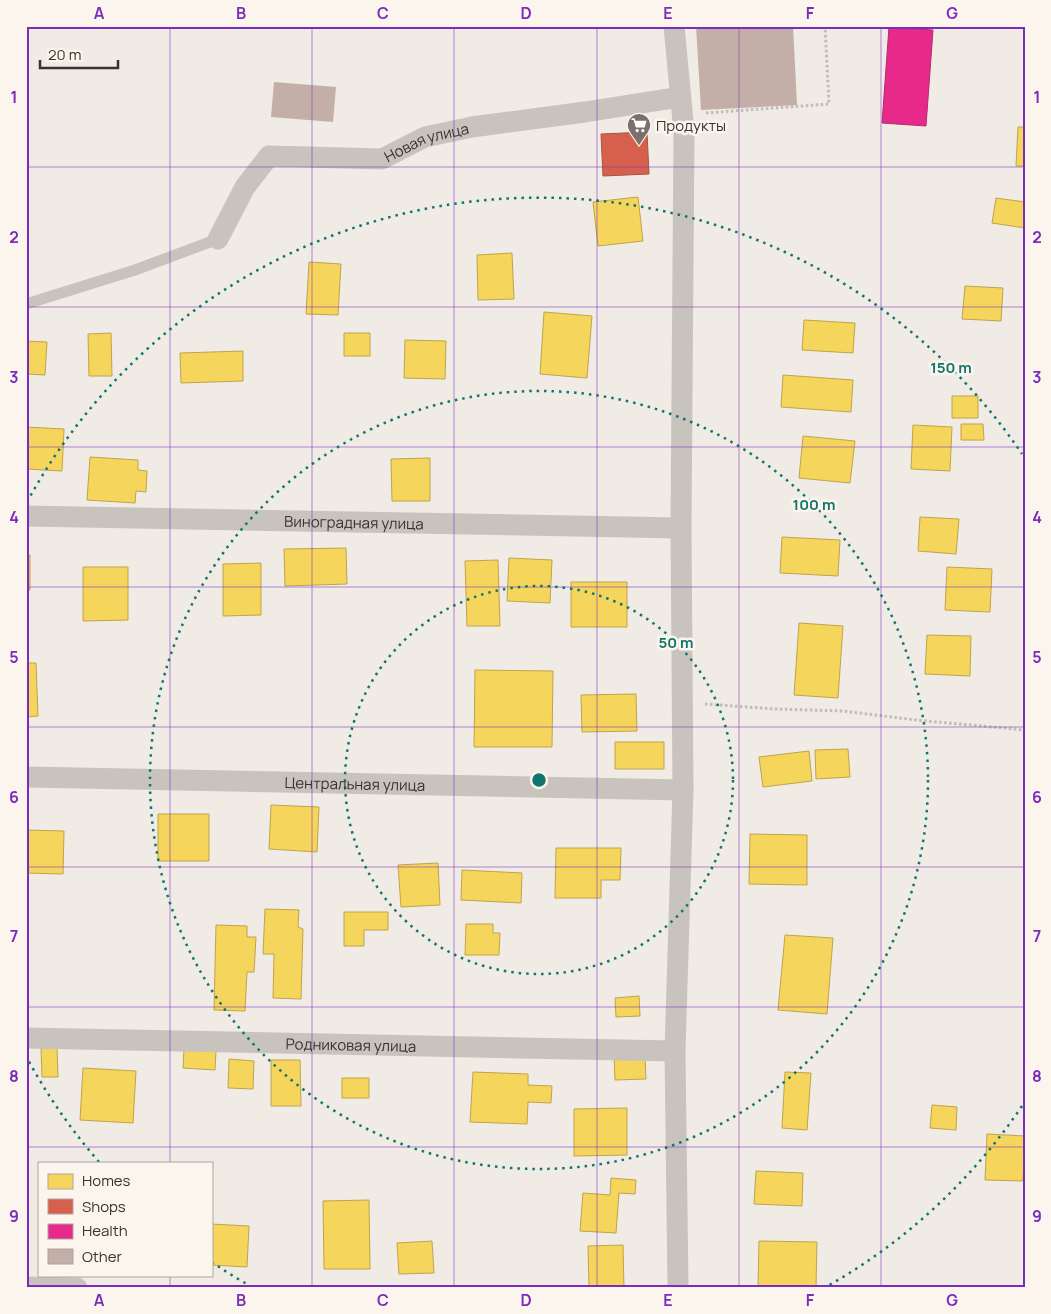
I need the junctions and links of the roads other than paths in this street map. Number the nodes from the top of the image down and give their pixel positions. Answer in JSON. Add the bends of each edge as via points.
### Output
{"nodes":[{"id":1,"x":674,"y":26,"type":"edge"},
{"id":2,"x":680,"y":97,"type":"junction"},
{"id":3,"x":218,"y":239,"type":"joint"},
{"id":4,"x":26,"y":304,"type":"edge"},
{"id":5,"x":26,"y":516,"type":"edge"},
{"id":6,"x":681,"y":528,"type":"junction"},
{"id":7,"x":26,"y":777,"type":"edge"},
{"id":8,"x":683,"y":790,"type":"junction"},
{"id":9,"x":26,"y":1038,"type":"edge"},
{"id":10,"x":675,"y":1051,"type":"junction"},
{"id":11,"x":26,"y":1286,"type":"edge"},
{"id":12,"x":77,"y":1288,"type":"edge"},
{"id":13,"x":678,"y":1288,"type":"edge"}],
"edges":[{"from":1,"to":2,"type":"street"},
{"from":2,"to":3,"type":"street","name":"Новая улица","via":[[472,127],[425,137],[382,159],[268,156],[245,187]]},
{"from":2,"to":6,"type":"street","via":[[684,116]]},
{"from":3,"to":4,"type":"lane","via":[[135,270]]},
{"from":5,"to":6,"type":"street","name":"Виноградная улица"},
{"from":6,"to":8,"type":"street"},
{"from":7,"to":8,"type":"street","name":"Центральная улица"},
{"from":8,"to":10,"type":"street"},
{"from":9,"to":10,"type":"street","name":"Родниковая улица"},
{"from":10,"to":13,"type":"street"},
{"from":11,"to":12,"type":"street"}]}
